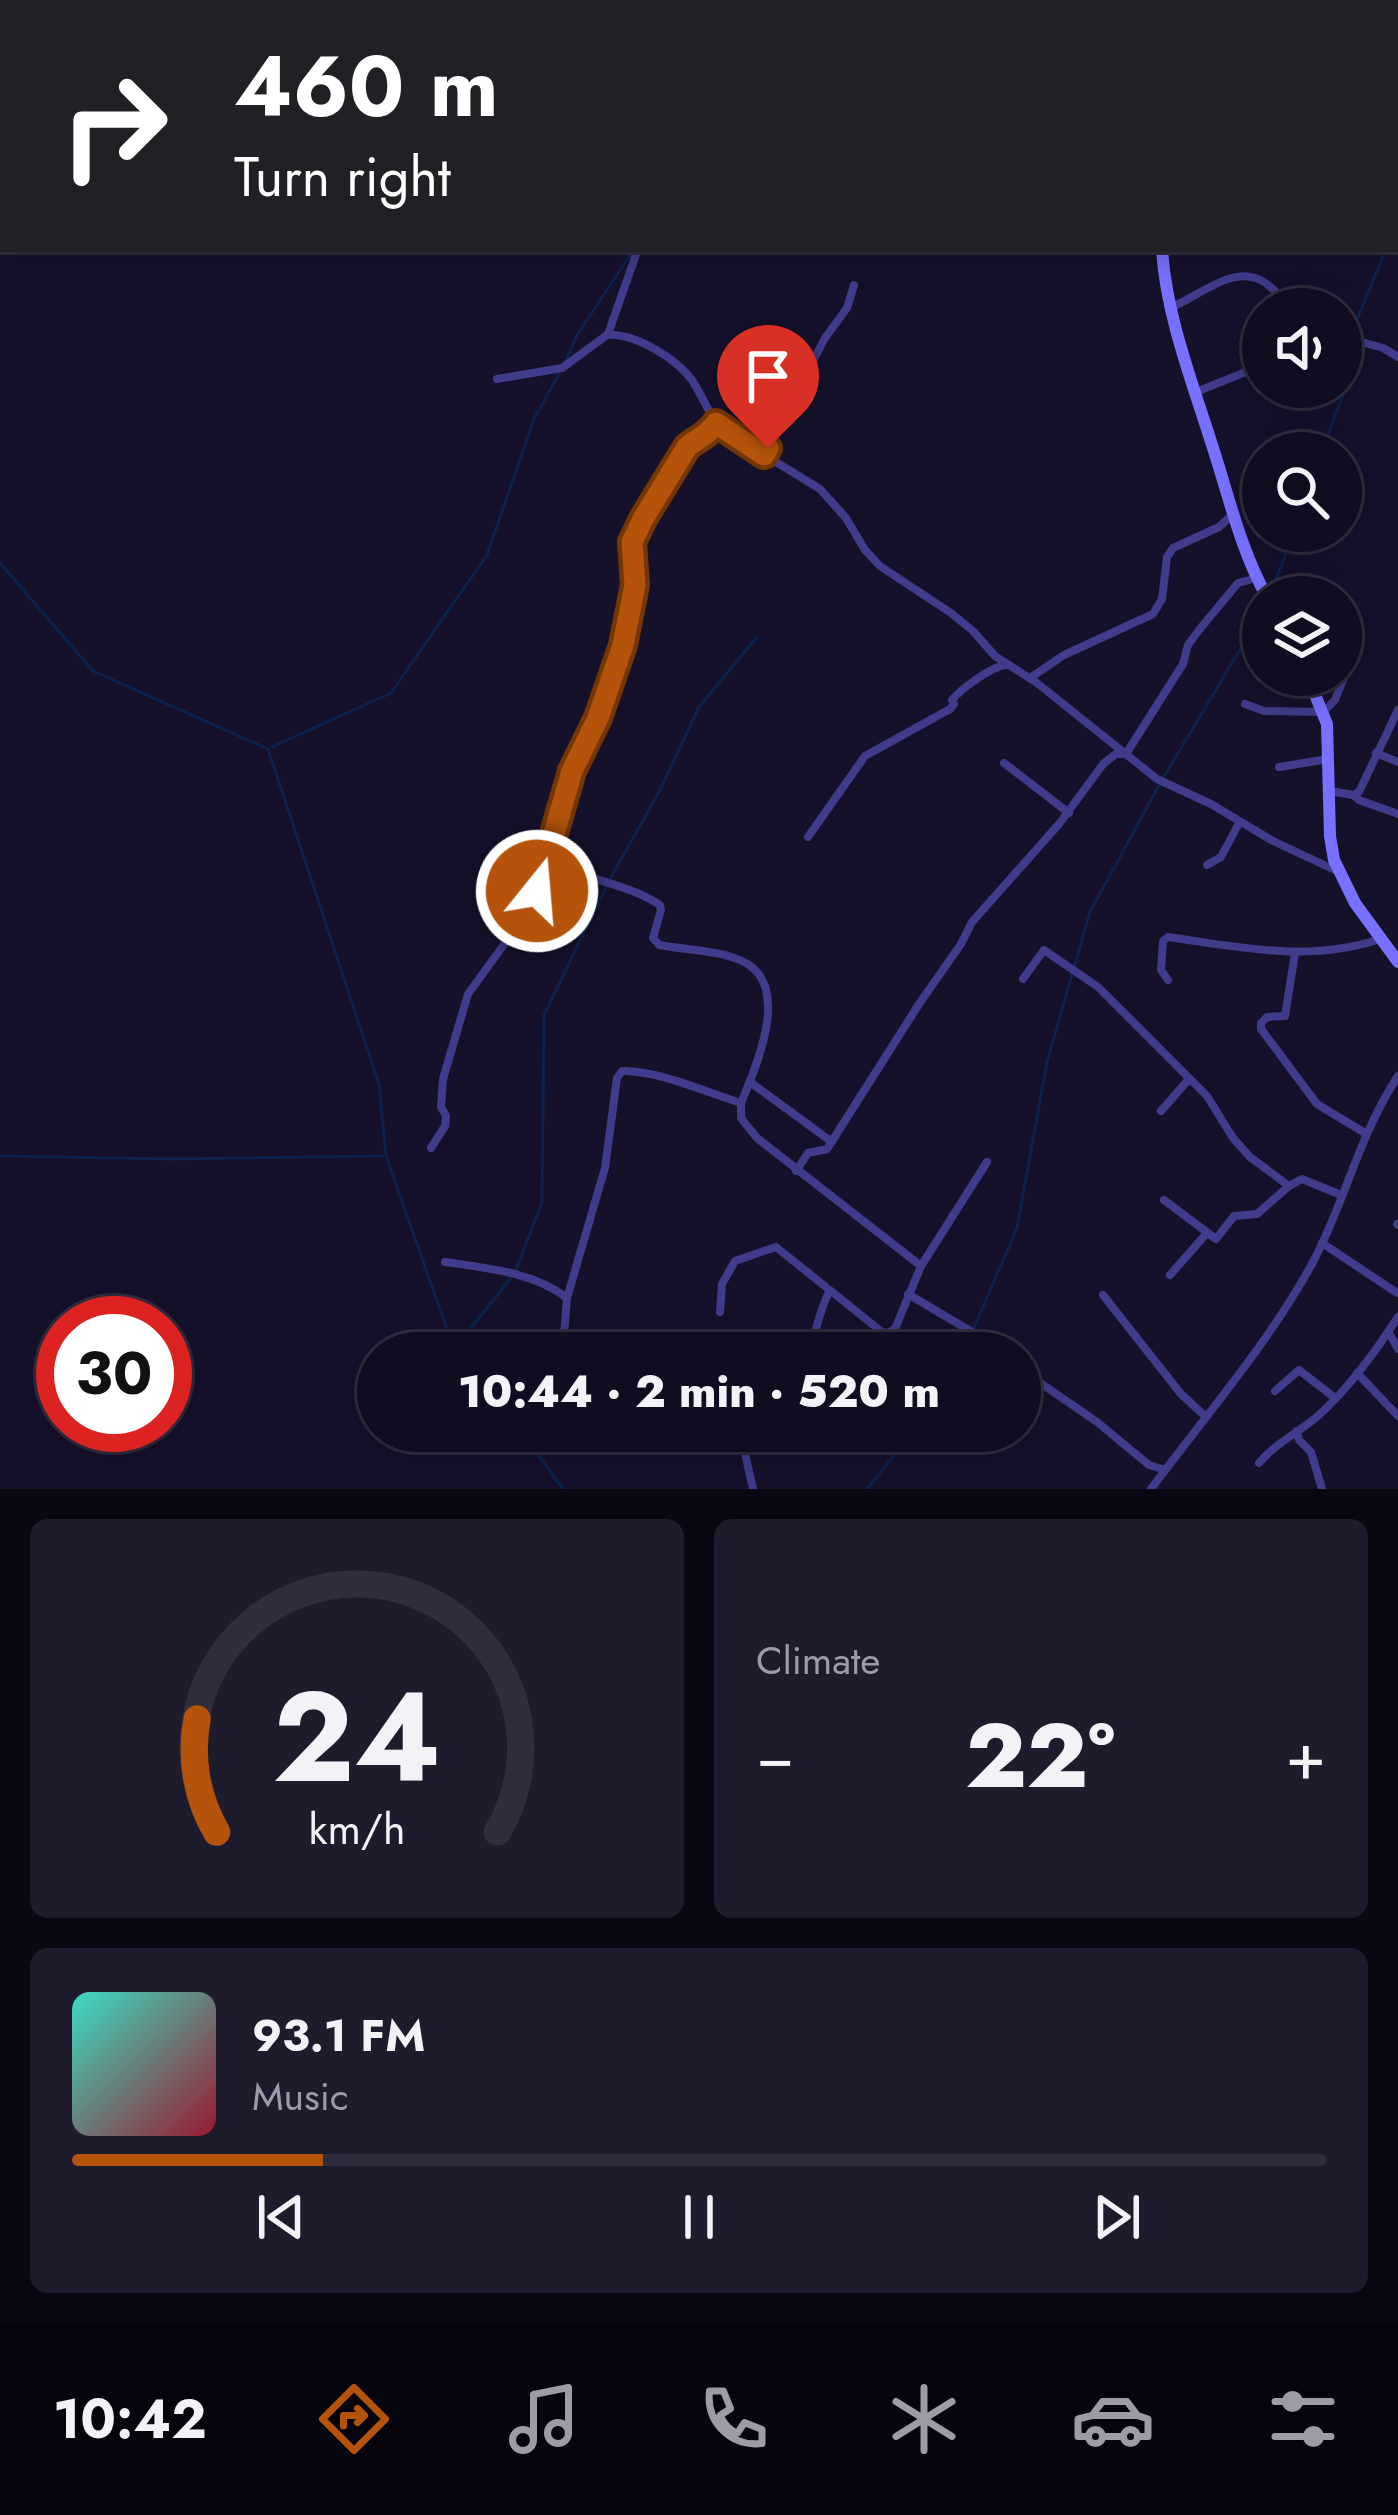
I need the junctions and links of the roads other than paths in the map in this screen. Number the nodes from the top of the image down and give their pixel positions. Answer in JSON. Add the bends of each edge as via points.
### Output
{"nodes":[{"id":1,"x":637,"y":252,"type":"edge"},
{"id":2,"x":1163,"y":252,"type":"edge"},
{"id":3,"x":854,"y":285,"type":"dead end"},
{"id":4,"x":1271,"y":288,"type":"edge"},
{"id":5,"x":1172,"y":307,"type":"junction"},
{"id":6,"x":607,"y":335,"type":"junction"},
{"id":7,"x":1362,"y":342,"type":"edge"},
{"id":8,"x":1398,"y":357,"type":"edge"},
{"id":9,"x":1242,"y":373,"type":"edge"},
{"id":10,"x":497,"y":379,"type":"dead end"},
{"id":11,"x":1196,"y":392,"type":"junction"},
{"id":12,"x":716,"y":423,"type":"junction"},
{"id":13,"x":764,"y":455,"type":"junction"},
{"id":14,"x":1234,"y":513,"type":"junction"},
{"id":15,"x":1220,"y":527,"type":"junction"},
{"id":16,"x":1242,"y":536,"type":"edge"},
{"id":17,"x":1242,"y":538,"type":"edge"},
{"id":18,"x":1242,"y":582,"type":"edge"},
{"id":19,"x":1007,"y":665,"type":"junction"},
{"id":20,"x":1030,"y":678,"type":"junction"},
{"id":21,"x":1316,"y":696,"type":"edge"},
{"id":22,"x":1337,"y":696,"type":"edge"},
{"id":23,"x":1245,"y":704,"type":"dead end"},
{"id":24,"x":1398,"y":710,"type":"edge"},
{"id":25,"x":1323,"y":712,"type":"junction"},
{"id":26,"x":1376,"y":753,"type":"junction"},
{"id":27,"x":1126,"y":754,"type":"junction"},
{"id":28,"x":1329,"y":759,"type":"junction"},
{"id":29,"x":1398,"y":762,"type":"edge"},
{"id":30,"x":1004,"y":763,"type":"dead end"},
{"id":31,"x":1279,"y":767,"type":"dead end"},
{"id":32,"x":1330,"y":791,"type":"junction"},
{"id":33,"x":1353,"y":795,"type":"junction"},
{"id":34,"x":1069,"y":812,"type":"junction"},
{"id":35,"x":1398,"y":814,"type":"edge"},
{"id":36,"x":1239,"y":823,"type":"junction"},
{"id":37,"x":808,"y":837,"type":"dead end"},
{"id":38,"x":549,"y":858,"type":"junction"},
{"id":39,"x":1208,"y":865,"type":"dead end"},
{"id":40,"x":1339,"y":872,"type":"junction"},
{"id":41,"x":1398,"y":935,"type":"edge"},
{"id":42,"x":1384,"y":943,"type":"junction"},
{"id":43,"x":1295,"y":953,"type":"junction"},
{"id":44,"x":1398,"y":962,"type":"edge"},
{"id":45,"x":1024,"y":979,"type":"dead end"},
{"id":46,"x":1168,"y":980,"type":"dead end"},
{"id":47,"x":1398,"y":1076,"type":"edge"},
{"id":48,"x":1189,"y":1079,"type":"junction"},
{"id":49,"x":750,"y":1082,"type":"junction"},
{"id":50,"x":741,"y":1103,"type":"junction"},
{"id":51,"x":1161,"y":1112,"type":"dead end"},
{"id":52,"x":1365,"y":1133,"type":"junction"},
{"id":53,"x":832,"y":1142,"type":"junction"},
{"id":54,"x":431,"y":1148,"type":"dead end"},
{"id":55,"x":987,"y":1162,"type":"dead end"},
{"id":56,"x":796,"y":1172,"type":"junction"},
{"id":57,"x":1289,"y":1186,"type":"junction"},
{"id":58,"x":1341,"y":1195,"type":"junction"},
{"id":59,"x":1164,"y":1199,"type":"dead end"},
{"id":60,"x":1207,"y":1234,"type":"junction"},
{"id":61,"x":1322,"y":1243,"type":"junction"},
{"id":62,"x":445,"y":1262,"type":"dead end"},
{"id":63,"x":921,"y":1266,"type":"junction"},
{"id":64,"x":1170,"y":1275,"type":"dead end"},
{"id":65,"x":830,"y":1292,"type":"junction"},
{"id":66,"x":1398,"y":1292,"type":"edge"},
{"id":67,"x":908,"y":1294,"type":"junction"},
{"id":68,"x":1103,"y":1295,"type":"dead end"},
{"id":69,"x":567,"y":1298,"type":"junction"},
{"id":70,"x":1398,"y":1304,"type":"edge"},
{"id":71,"x":720,"y":1312,"type":"dead end"},
{"id":72,"x":1398,"y":1317,"type":"edge"},
{"id":73,"x":893,"y":1330,"type":"joint"},
{"id":74,"x":564,"y":1332,"type":"edge"},
{"id":75,"x":816,"y":1332,"type":"edge"},
{"id":76,"x":973,"y":1332,"type":"edge"},
{"id":77,"x":1388,"y":1332,"type":"junction"},
{"id":78,"x":1398,"y":1349,"type":"edge"},
{"id":79,"x":1357,"y":1372,"type":"junction"},
{"id":80,"x":1041,"y":1383,"type":"edge"},
{"id":81,"x":1275,"y":1391,"type":"dead end"},
{"id":82,"x":1335,"y":1398,"type":"junction"},
{"id":83,"x":1205,"y":1416,"type":"junction"},
{"id":84,"x":1398,"y":1416,"type":"edge"},
{"id":85,"x":1297,"y":1431,"type":"junction"},
{"id":86,"x":745,"y":1452,"type":"edge"},
{"id":87,"x":1259,"y":1463,"type":"dead end"},
{"id":88,"x":1165,"y":1470,"type":"junction"},
{"id":89,"x":753,"y":1489,"type":"edge"},
{"id":90,"x":1151,"y":1489,"type":"edge"},
{"id":91,"x":1322,"y":1489,"type":"edge"}],
"edges":[{"from":1,"to":6,"type":"street"},
{"from":2,"to":5,"type":"main road"},
{"from":3,"to":13,"type":"street"},
{"from":4,"to":5,"type":"street","via":[[1242,274]]},
{"from":5,"to":11,"type":"main road"},
{"from":6,"to":10,"type":"street","via":[[562,368]]},
{"from":6,"to":12,"type":"street","via":[[638,340],[682,369]]},
{"from":7,"to":8,"type":"street"},
{"from":9,"to":11,"type":"street"},
{"from":11,"to":14,"type":"main road"},
{"from":12,"to":13,"type":"street"},
{"from":12,"to":38,"type":"street","via":[[687,447],[632,542],[635,585],[623,645],[572,771]]},
{"from":13,"to":19,"type":"street","via":[[820,489],[880,566],[951,613]]},
{"from":14,"to":15,"type":"street"},
{"from":14,"to":16,"type":"main road"},
{"from":15,"to":17,"type":"street"},
{"from":15,"to":20,"type":"street","via":[[1173,548],[1154,614]]},
{"from":18,"to":27,"type":"street","via":[[1188,645]]},
{"from":19,"to":20,"type":"street"},
{"from":19,"to":37,"type":"street","via":[[959,692],[950,709],[865,756]]},
{"from":20,"to":27,"type":"street"},
{"from":21,"to":25,"type":"main road"},
{"from":22,"to":25,"type":"street"},
{"from":23,"to":25,"type":"street"},
{"from":24,"to":26,"type":"street"},
{"from":25,"to":28,"type":"main road"},
{"from":26,"to":29,"type":"street"},
{"from":26,"to":33,"type":"street"},
{"from":27,"to":34,"type":"street","via":[[1105,763]]},
{"from":27,"to":36,"type":"street"},
{"from":28,"to":31,"type":"street"},
{"from":28,"to":32,"type":"main road"},
{"from":30,"to":34,"type":"street"},
{"from":32,"to":33,"type":"street"},
{"from":32,"to":40,"type":"main road"},
{"from":33,"to":35,"type":"street"},
{"from":34,"to":53,"type":"street","via":[[972,922]]},
{"from":36,"to":39,"type":"street"},
{"from":36,"to":40,"type":"street"},
{"from":38,"to":49,"type":"street","via":[[660,905],[653,938],[659,945],[738,959],[760,974],[769,1006]]},
{"from":38,"to":54,"type":"street","via":[[532,906],[468,994],[442,1078],[445,1126]]},
{"from":40,"to":42,"type":"main road"},
{"from":41,"to":42,"type":"street"},
{"from":42,"to":43,"type":"street"},
{"from":42,"to":44,"type":"main road"},
{"from":43,"to":46,"type":"street","via":[[1168,937],[1161,970]]},
{"from":43,"to":52,"type":"street","via":[[1285,1016],[1267,1017],[1261,1029],[1316,1104]]},
{"from":45,"to":48,"type":"street","via":[[1041,951],[1066,963]]},
{"from":47,"to":52,"type":"street"},
{"from":48,"to":51,"type":"street"},
{"from":48,"to":57,"type":"street","via":[[1250,1157]]},
{"from":49,"to":50,"type":"street"},
{"from":49,"to":53,"type":"street"},
{"from":50,"to":56,"type":"street","via":[[748,1128]]},
{"from":50,"to":69,"type":"street","via":[[622,1071]]},
{"from":52,"to":58,"type":"street"},
{"from":53,"to":56,"type":"street","via":[[808,1153]]},
{"from":55,"to":63,"type":"street"},
{"from":56,"to":63,"type":"street"},
{"from":57,"to":58,"type":"street","via":[[1302,1179]]},
{"from":57,"to":60,"type":"street","via":[[1257,1214],[1234,1216],[1216,1239]]},
{"from":58,"to":61,"type":"street"},
{"from":59,"to":60,"type":"street"},
{"from":60,"to":64,"type":"street"},
{"from":61,"to":66,"type":"street"},
{"from":61,"to":83,"type":"street"},
{"from":62,"to":69,"type":"street","via":[[514,1274]]},
{"from":63,"to":67,"type":"street"},
{"from":65,"to":71,"type":"street","via":[[770,1247],[728,1269]]},
{"from":65,"to":73,"type":"street","via":[[882,1332]]},
{"from":65,"to":75,"type":"street"},
{"from":66,"to":70,"type":"street"},
{"from":67,"to":73,"type":"street"},
{"from":67,"to":76,"type":"street"},
{"from":68,"to":83,"type":"street"},
{"from":69,"to":74,"type":"street"},
{"from":72,"to":77,"type":"street"},
{"from":77,"to":78,"type":"street"},
{"from":77,"to":79,"type":"street"},
{"from":79,"to":82,"type":"street"},
{"from":79,"to":84,"type":"street"},
{"from":80,"to":88,"type":"street"},
{"from":81,"to":82,"type":"street","via":[[1299,1370]]},
{"from":82,"to":85,"type":"street"},
{"from":83,"to":88,"type":"street"},
{"from":85,"to":87,"type":"street"},
{"from":85,"to":91,"type":"street"},
{"from":86,"to":89,"type":"street"},
{"from":88,"to":90,"type":"street"}]}
